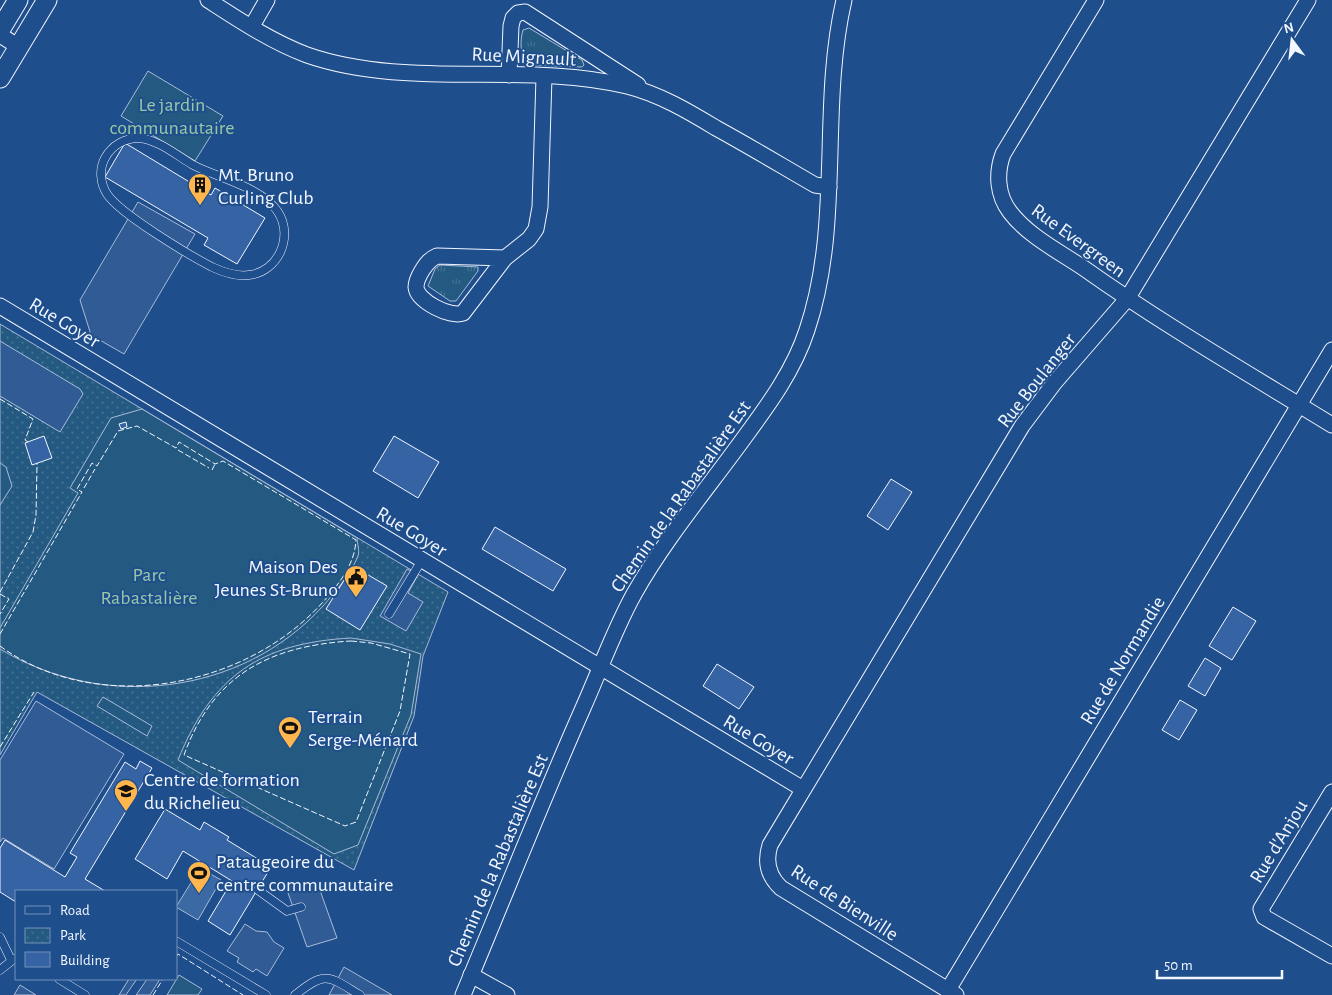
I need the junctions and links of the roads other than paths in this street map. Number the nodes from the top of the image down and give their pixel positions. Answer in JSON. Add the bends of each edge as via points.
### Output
{"nodes":[{"id":1,"x":18,"y":0,"type":"edge"},
{"id":2,"x":47,"y":0,"type":"edge"},
{"id":3,"x":208,"y":0,"type":"edge"},
{"id":4,"x":267,"y":0,"type":"edge"},
{"id":5,"x":844,"y":0,"type":"edge"},
{"id":6,"x":1096,"y":0,"type":"edge"},
{"id":7,"x":1308,"y":0,"type":"edge"},
{"id":8,"x":252,"y":26,"type":"junction"},
{"id":9,"x":0,"y":30,"type":"edge"},
{"id":10,"x":0,"y":35,"type":"edge"},
{"id":11,"x":19,"y":47,"type":"junction"},
{"id":12,"x":509,"y":75,"type":"junction"},
{"id":13,"x":544,"y":77,"type":"junction"},
{"id":14,"x":0,"y":78,"type":"edge"},
{"id":15,"x":648,"y":92,"type":"junction"},
{"id":16,"x":829,"y":188,"type":"junction"},
{"id":17,"x":166,"y":240,"type":"joint"},
{"id":18,"x":506,"y":258,"type":"junction"},
{"id":19,"x":1127,"y":300,"type":"junction"},
{"id":20,"x":0,"y":306,"type":"edge"},
{"id":21,"x":1332,"y":350,"type":"edge"},
{"id":22,"x":1299,"y":405,"type":"junction"},
{"id":23,"x":1332,"y":425,"type":"edge"},
{"id":24,"x":422,"y":560,"type":"junction"},
{"id":25,"x":389,"y":614,"type":"dead end"},
{"id":26,"x":601,"y":667,"type":"junction"},
{"id":27,"x":803,"y":789,"type":"junction"},
{"id":28,"x":1332,"y":792,"type":"edge"},
{"id":29,"x":258,"y":890,"type":"dead end"},
{"id":30,"x":301,"y":907,"type":"dead end"},
{"id":31,"x":0,"y":937,"type":"edge"},
{"id":32,"x":178,"y":942,"type":"edge"},
{"id":33,"x":1332,"y":956,"type":"edge"},
{"id":34,"x":14,"y":960,"type":"edge"},
{"id":35,"x":0,"y":970,"type":"edge"},
{"id":36,"x":471,"y":975,"type":"junction"},
{"id":37,"x":61,"y":980,"type":"edge"},
{"id":38,"x":141,"y":980,"type":"edge"},
{"id":39,"x":952,"y":993,"type":"edge"},
{"id":40,"x":85,"y":995,"type":"edge"},
{"id":41,"x":131,"y":995,"type":"edge"},
{"id":42,"x":266,"y":995,"type":"edge"},
{"id":43,"x":295,"y":995,"type":"edge"},
{"id":44,"x":360,"y":995,"type":"edge"},
{"id":45,"x":463,"y":995,"type":"edge"},
{"id":46,"x":507,"y":995,"type":"edge"}],
"edges":[{"from":1,"to":9,"type":"street"},
{"from":2,"to":11,"type":"street"},
{"from":3,"to":8,"type":"street","name":"Rue Mignault"},
{"from":4,"to":8,"type":"street"},
{"from":5,"to":16,"type":"street","name":"Chemin de la Rabastalière Est","via":[[832,75]]},
{"from":6,"to":19,"type":"street","name":"Rue Evergreen","via":[[1003,154],[999,184],[1005,205],[1020,222]]},
{"from":7,"to":19,"type":"street","name":"Rue Boulanger"},
{"from":8,"to":12,"type":"street","name":"Rue Mignault","via":[[307,55],[342,64],[397,71]]},
{"from":10,"to":11,"type":"street"},
{"from":11,"to":14,"type":"street"},
{"from":12,"to":13,"type":"street","name":"Rue Mignault"},
{"from":12,"to":15,"type":"street","via":[[512,21],[518,13],[525,12]]},
{"from":13,"to":15,"type":"street","name":"Rue Mignault","via":[[595,80]]},
{"from":13,"to":18,"type":"street","via":[[539,219],[529,239]]},
{"from":15,"to":16,"type":"street","name":"Rue Mignault","via":[[815,185]]},
{"from":16,"to":26,"type":"street","name":"Chemin de la Rabastalière Est","via":[[817,289],[808,328],[797,354],[763,411],[644,578]]},
{"from":17,"to":17,"type":"lane","via":[[213,268],[248,276],[276,260],[284,243],[284,230],[274,206],[238,184],[193,165],[150,140],[133,138],[122,141],[105,157],[101,174],[103,186],[112,200]]},
{"from":18,"to":18,"type":"street","via":[[434,257],[417,280],[417,290],[420,296],[445,312],[460,314],[466,311]]},
{"from":19,"to":22,"type":"street","name":"Rue Evergreen"},
{"from":19,"to":27,"type":"street","name":"Rue Boulanger","via":[[1055,382],[1022,426]]},
{"from":20,"to":24,"type":"street","name":"Rue Goyer"},
{"from":21,"to":22,"type":"street","name":"Rue de Normandie"},
{"from":22,"to":23,"type":"street","name":"Rue Evergreen"},
{"from":22,"to":39,"type":"street","name":"Rue de Normandie"},
{"from":24,"to":25,"type":"lane"},
{"from":24,"to":26,"type":"street","name":"Rue Goyer"},
{"from":26,"to":27,"type":"street","name":"Rue Goyer"},
{"from":26,"to":36,"type":"street","name":"Chemin de la Rabastalière Est"},
{"from":27,"to":39,"type":"street","name":"Rue de Bienville","via":[[770,845],[767,862],[773,879],[785,891]]},
{"from":28,"to":33,"type":"street","name":"Rue d'Anjou","via":[[1261,912]]},
{"from":29,"to":30,"type":"lane","via":[[287,911]]},
{"from":31,"to":34,"type":"lane"},
{"from":32,"to":42,"type":"lane"},
{"from":34,"to":35,"type":"lane"},
{"from":36,"to":45,"type":"street","name":"Chemin de la Rabastalière Est"},
{"from":36,"to":46,"type":"street"},
{"from":37,"to":40,"type":"lane"},
{"from":38,"to":41,"type":"lane"},
{"from":43,"to":44,"type":"lane","via":[[323,978],[332,979]]}]}
